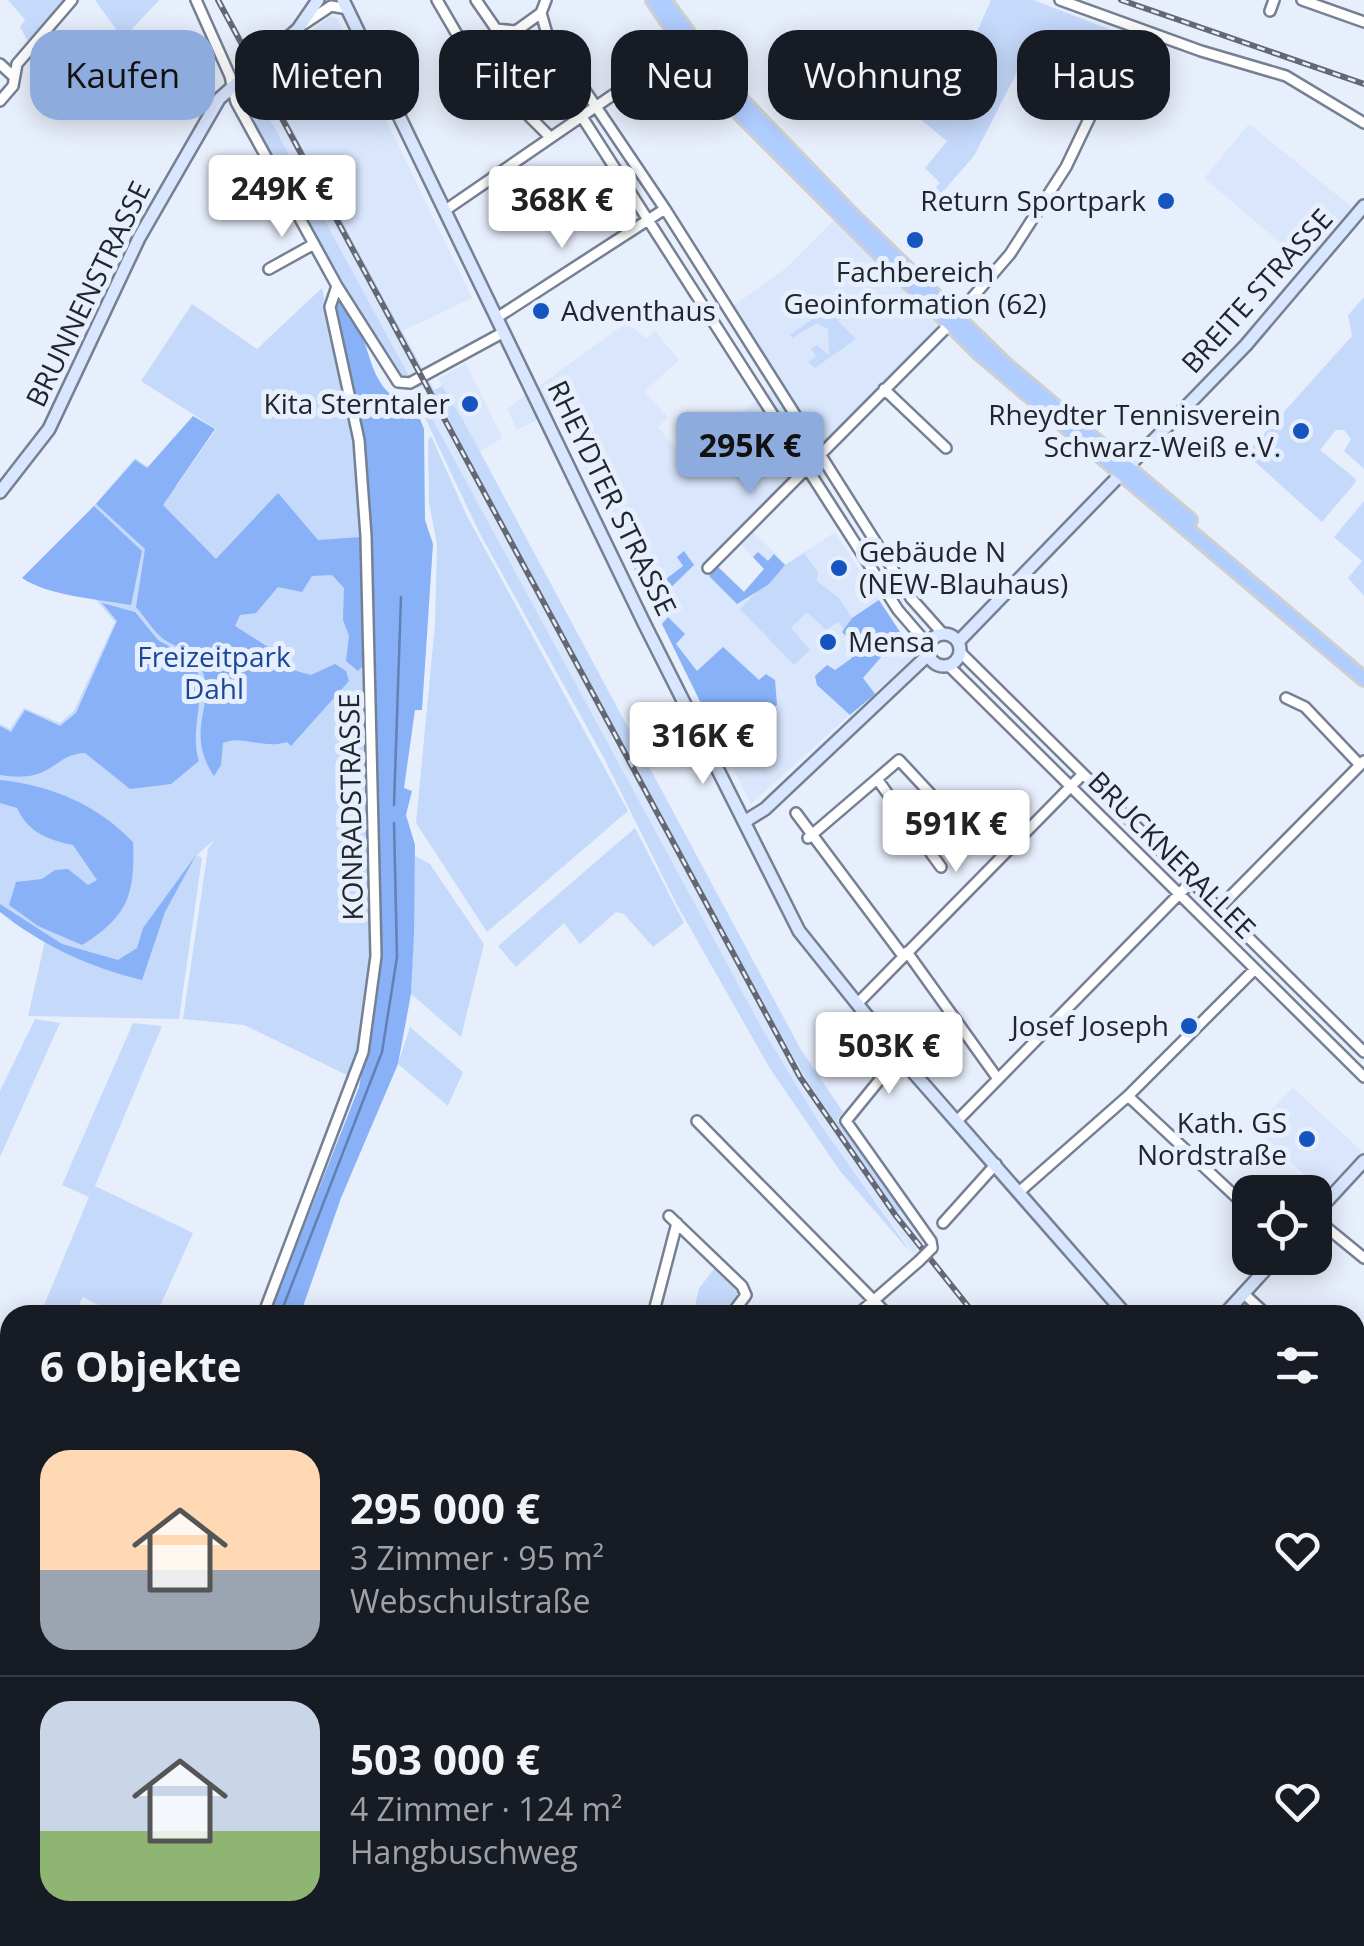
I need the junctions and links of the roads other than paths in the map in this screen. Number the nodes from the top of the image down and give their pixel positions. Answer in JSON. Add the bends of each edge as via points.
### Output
{"nodes":[{"id":1,"x":72,"y":0,"type":"edge"},
{"id":2,"x":196,"y":0,"type":"edge"},
{"id":3,"x":318,"y":0,"type":"edge"},
{"id":4,"x":437,"y":0,"type":"edge"},
{"id":5,"x":476,"y":0,"type":"edge"},
{"id":6,"x":546,"y":0,"type":"edge"},
{"id":7,"x":653,"y":0,"type":"edge"},
{"id":8,"x":664,"y":0,"type":"edge"},
{"id":9,"x":1060,"y":0,"type":"edge"},
{"id":10,"x":1302,"y":0,"type":"edge"},
{"id":11,"x":1324,"y":4,"type":"edge"},
{"id":12,"x":345,"y":5,"type":"edge"},
{"id":13,"x":541,"y":13,"type":"junction"},
{"id":14,"x":1364,"y":22,"type":"edge"},
{"id":15,"x":1133,"y":27,"type":"junction"},
{"id":16,"x":298,"y":29,"type":"junction"},
{"id":17,"x":496,"y":30,"type":"edge"},
{"id":18,"x":517,"y":30,"type":"edge"},
{"id":19,"x":673,"y":30,"type":"edge"},
{"id":20,"x":685,"y":30,"type":"edge"},
{"id":21,"x":0,"y":64,"type":"edge"},
{"id":22,"x":12,"y":75,"type":"junction"},
{"id":23,"x":231,"y":86,"type":"junction"},
{"id":24,"x":611,"y":95,"type":"edge"},
{"id":25,"x":0,"y":101,"type":"edge"},
{"id":26,"x":596,"y":107,"type":"junction"},
{"id":27,"x":748,"y":108,"type":"edge"},
{"id":28,"x":591,"y":110,"type":"edge"},
{"id":29,"x":573,"y":120,"type":"edge"},
{"id":30,"x":586,"y":120,"type":"edge"},
{"id":31,"x":746,"y":120,"type":"edge"},
{"id":32,"x":1364,"y":123,"type":"edge"},
{"id":33,"x":549,"y":136,"type":"junction"},
{"id":34,"x":1364,"y":206,"type":"edge"},
{"id":35,"x":447,"y":209,"type":"junction"},
{"id":36,"x":665,"y":209,"type":"junction"},
{"id":37,"x":646,"y":220,"type":"junction"},
{"id":38,"x":314,"y":244,"type":"junction"},
{"id":39,"x":269,"y":270,"type":"dead end"},
{"id":40,"x":338,"y":286,"type":"junction"},
{"id":41,"x":498,"y":317,"type":"junction"},
{"id":42,"x":734,"y":320,"type":"junction"},
{"id":43,"x":950,"y":322,"type":"junction"},
{"id":44,"x":719,"y":329,"type":"junction"},
{"id":45,"x":504,"y":332,"type":"junction"},
{"id":46,"x":884,"y":390,"type":"junction"},
{"id":47,"x":946,"y":448,"type":"dead end"},
{"id":48,"x":820,"y":456,"type":"junction"},
{"id":49,"x":806,"y":469,"type":"junction"},
{"id":50,"x":1125,"y":470,"type":"junction"},
{"id":51,"x":0,"y":492,"type":"edge"},
{"id":52,"x":708,"y":568,"type":"dead end"},
{"id":53,"x":954,"y":641,"type":"junction"},
{"id":54,"x":930,"y":655,"type":"junction"},
{"id":55,"x":948,"y":665,"type":"junction"},
{"id":56,"x":1364,"y":669,"type":"edge"},
{"id":57,"x":1364,"y":678,"type":"edge"},
{"id":58,"x":1286,"y":698,"type":"dead end"},
{"id":59,"x":1362,"y":763,"type":"edge"},
{"id":60,"x":1084,"y":774,"type":"junction"},
{"id":61,"x":876,"y":779,"type":"junction"},
{"id":62,"x":1071,"y":786,"type":"junction"},
{"id":63,"x":796,"y":813,"type":"dead end"},
{"id":64,"x":744,"y":822,"type":"junction"},
{"id":65,"x":912,"y":828,"type":"junction"},
{"id":66,"x":810,"y":836,"type":"junction"},
{"id":67,"x":940,"y":867,"type":"dead end"},
{"id":68,"x":1192,"y":881,"type":"junction"},
{"id":69,"x":1179,"y":894,"type":"junction"},
{"id":70,"x":1218,"y":908,"type":"junction"},
{"id":71,"x":905,"y":954,"type":"junction"},
{"id":72,"x":1255,"y":969,"type":"junction"},
{"id":73,"x":857,"y":1004,"type":"junction"},
{"id":74,"x":1364,"y":1052,"type":"edge"},
{"id":75,"x":900,"y":1056,"type":"junction"},
{"id":76,"x":1364,"y":1077,"type":"edge"},
{"id":77,"x":998,"y":1079,"type":"junction"},
{"id":78,"x":1128,"y":1096,"type":"junction"},
{"id":79,"x":957,"y":1120,"type":"junction"},
{"id":80,"x":697,"y":1122,"type":"dead end"},
{"id":81,"x":1364,"y":1161,"type":"edge"},
{"id":82,"x":996,"y":1164,"type":"junction"},
{"id":83,"x":1019,"y":1192,"type":"junction"},
{"id":84,"x":1232,"y":1193,"type":"edge"},
{"id":85,"x":1332,"y":1197,"type":"edge"},
{"id":86,"x":943,"y":1222,"type":"dead end"},
{"id":87,"x":1332,"y":1231,"type":"edge"},
{"id":88,"x":1364,"y":1258,"type":"edge"},
{"id":89,"x":1260,"y":1275,"type":"edge"},
{"id":90,"x":1243,"y":1294,"type":"junction"},
{"id":91,"x":876,"y":1300,"type":"junction"},
{"id":92,"x":268,"y":1305,"type":"edge"},
{"id":93,"x":655,"y":1305,"type":"edge"},
{"id":94,"x":738,"y":1305,"type":"edge"},
{"id":95,"x":869,"y":1305,"type":"edge"},
{"id":96,"x":880,"y":1305,"type":"edge"},
{"id":97,"x":1117,"y":1305,"type":"edge"},
{"id":98,"x":1233,"y":1305,"type":"edge"},
{"id":99,"x":1256,"y":1305,"type":"edge"}],
"edges":[{"from":1,"to":22,"type":"street"},
{"from":2,"to":23,"type":"street"},
{"from":3,"to":16,"type":"main road","name":"BRUNNENSTRASSE"},
{"from":4,"to":33,"type":"street","via":[[487,86]]},
{"from":5,"to":17,"type":"street"},
{"from":6,"to":13,"type":"street"},
{"from":7,"to":19,"type":"main road"},
{"from":8,"to":20,"type":"main road"},
{"from":9,"to":15,"type":"street"},
{"from":10,"to":11,"type":"street"},
{"from":11,"to":14,"type":"street"},
{"from":12,"to":16,"type":"street","name":"BRUNNENSTRASSE","via":[[331,6]]},
{"from":12,"to":35,"type":"main road","name":"RHEYDTER STRASSE"},
{"from":13,"to":18,"type":"street"},
{"from":13,"to":26,"type":"street","name":"BRUCKNERALLEE","via":[[547,34]]},
{"from":15,"to":32,"type":"street","via":[[1299,81]]},
{"from":15,"to":43,"type":"street","via":[[1034,220]]},
{"from":16,"to":23,"type":"main road","name":"BRUNNENSTRASSE"},
{"from":21,"to":22,"type":"street"},
{"from":22,"to":25,"type":"street","via":[[13,86]]},
{"from":23,"to":38,"type":"street"},
{"from":23,"to":51,"type":"main road","name":"BRUNNENSTRASSE","via":[[138,238],[49,429]]},
{"from":24,"to":26,"type":"street"},
{"from":26,"to":28,"type":"street"},
{"from":26,"to":36,"type":"street","name":"BRUCKNERALLEE"},
{"from":27,"to":43,"type":"main road"},
{"from":29,"to":33,"type":"street"},
{"from":30,"to":37,"type":"street"},
{"from":31,"to":43,"type":"main road"},
{"from":33,"to":35,"type":"street"},
{"from":34,"to":50,"type":"main road","name":"BREITE STRASSE","via":[[1257,334]]},
{"from":35,"to":41,"type":"main road","name":"RHEYDTER STRASSE"},
{"from":36,"to":37,"type":"street"},
{"from":36,"to":42,"type":"street","name":"BRUCKNERALLEE"},
{"from":37,"to":41,"type":"street"},
{"from":37,"to":44,"type":"street"},
{"from":38,"to":39,"type":"street"},
{"from":38,"to":40,"type":"street"},
{"from":40,"to":45,"type":"street","via":[[401,384]]},
{"from":40,"to":92,"type":"street","name":"KONRADSTRASSE","via":[[330,308],[359,440],[365,517],[376,956],[363,1052]]},
{"from":41,"to":45,"type":"main road","name":"RHEYDTER STRASSE"},
{"from":42,"to":44,"type":"street"},
{"from":42,"to":48,"type":"street","name":"BRUCKNERALLEE"},
{"from":43,"to":46,"type":"street"},
{"from":43,"to":50,"type":"main road"},
{"from":44,"to":49,"type":"street"},
{"from":45,"to":64,"type":"main road","name":"RHEYDTER STRASSE"},
{"from":46,"to":47,"type":"street"},
{"from":46,"to":48,"type":"street"},
{"from":48,"to":49,"type":"street"},
{"from":48,"to":53,"type":"street","name":"BRUCKNERALLEE","via":[[912,598]]},
{"from":49,"to":52,"type":"street"},
{"from":49,"to":54,"type":"street"},
{"from":50,"to":53,"type":"main road","name":"BREITE STRASSE"},
{"from":50,"to":56,"type":"main road"},
{"from":50,"to":57,"type":"main road"},
{"from":53,"to":54,"type":"main road"},
{"from":53,"to":55,"type":"main road"},
{"from":53,"to":60,"type":"street","name":"BRUCKNERALLEE"},
{"from":54,"to":55,"type":"main road"},
{"from":54,"to":64,"type":"main road"},
{"from":55,"to":62,"type":"street","name":"BRUCKNERALLEE"},
{"from":58,"to":59,"type":"street"},
{"from":59,"to":70,"type":"street"},
{"from":60,"to":62,"type":"street"},
{"from":60,"to":68,"type":"street","name":"BRUCKNERALLEE"},
{"from":61,"to":65,"type":"street"},
{"from":61,"to":65,"type":"street","via":[[898,760],[939,803]]},
{"from":61,"to":66,"type":"street"},
{"from":62,"to":69,"type":"street","name":"BRUCKNERALLEE"},
{"from":62,"to":71,"type":"street"},
{"from":63,"to":66,"type":"street"},
{"from":64,"to":73,"type":"main road","name":"RHEYDTER STRASSE","via":[[799,931]]},
{"from":65,"to":67,"type":"street"},
{"from":66,"to":71,"type":"street"},
{"from":68,"to":69,"type":"street"},
{"from":68,"to":70,"type":"street","name":"BRUCKNERALLEE"},
{"from":69,"to":72,"type":"street","name":"BRUCKNERALLEE"},
{"from":69,"to":77,"type":"street"},
{"from":70,"to":74,"type":"street","name":"BRUCKNERALLEE"},
{"from":71,"to":73,"type":"street"},
{"from":71,"to":77,"type":"street"},
{"from":72,"to":76,"type":"street","name":"BRUCKNERALLEE"},
{"from":72,"to":78,"type":"street"},
{"from":73,"to":75,"type":"main road","name":"RHEYDTER STRASSE"},
{"from":75,"to":79,"type":"main road","name":"RHEYDTER STRASSE"},
{"from":75,"to":91,"type":"street","bridge":true,"via":[[847,1124],[932,1248]]},
{"from":77,"to":79,"type":"street"},
{"from":78,"to":83,"type":"street"},
{"from":78,"to":84,"type":"street"},
{"from":79,"to":82,"type":"main road","name":"RHEYDTER STRASSE"},
{"from":80,"to":91,"type":"street"},
{"from":81,"to":85,"type":"main road"},
{"from":82,"to":83,"type":"main road","name":"RHEYDTER STRASSE"},
{"from":82,"to":86,"type":"street"},
{"from":83,"to":97,"type":"main road","name":"RHEYDTER STRASSE"},
{"from":87,"to":88,"type":"street"},
{"from":89,"to":90,"type":"main road"},
{"from":90,"to":98,"type":"main road"},
{"from":90,"to":99,"type":"street"},
{"from":91,"to":95,"type":"street"},
{"from":91,"to":96,"type":"street"},
{"from":93,"to":94,"type":"street","via":[[673,1219],[742,1286],[746,1295]]}]}
